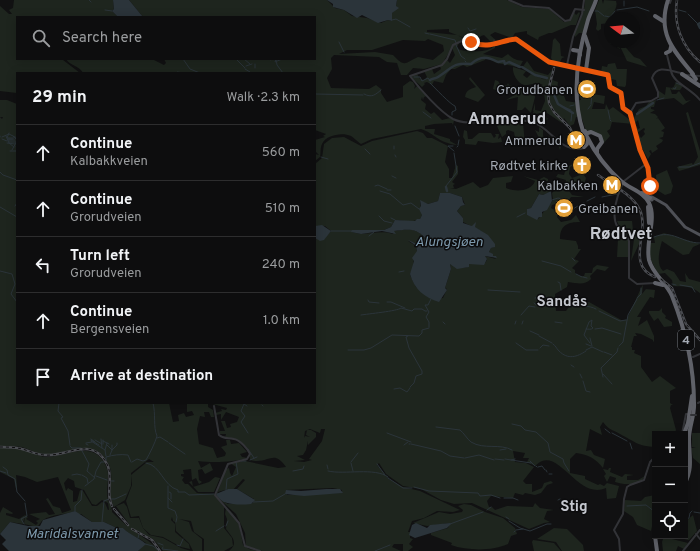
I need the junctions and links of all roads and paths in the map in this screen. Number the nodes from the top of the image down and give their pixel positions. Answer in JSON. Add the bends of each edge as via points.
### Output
{"nodes":[{"id":1,"x":509,"y":0,"type":"edge"},
{"id":2,"x":584,"y":0,"type":"edge"},
{"id":3,"x":596,"y":0,"type":"edge"},
{"id":4,"x":669,"y":1,"type":"edge"},
{"id":5,"x":582,"y":9,"type":"junction"},
{"id":6,"x":663,"y":11,"type":"junction"},
{"id":7,"x":663,"y":21,"type":"junction"},
{"id":8,"x":586,"y":30,"type":"junction"},
{"id":9,"x":585,"y":36,"type":"junction"},
{"id":10,"x":582,"y":46,"type":"junction"},
{"id":11,"x":671,"y":46,"type":"junction"},
{"id":12,"x":572,"y":48,"type":"junction"},
{"id":13,"x":667,"y":54,"type":"joint"},
{"id":14,"x":580,"y":56,"type":"junction"},
{"id":15,"x":587,"y":60,"type":"junction"},
{"id":16,"x":567,"y":65,"type":"junction"},
{"id":17,"x":579,"y":68,"type":"junction"},
{"id":18,"x":587,"y":70,"type":"junction"},
{"id":19,"x":671,"y":71,"type":"junction"},
{"id":20,"x":682,"y":74,"type":"joint"},
{"id":21,"x":694,"y":78,"type":"edge"},
{"id":22,"x":700,"y":100,"type":"edge"},
{"id":23,"x":578,"y":109,"type":"junction"},
{"id":24,"x":630,"y":112,"type":"junction"},
{"id":25,"x":585,"y":133,"type":"junction"},
{"id":26,"x":593,"y":147,"type":"junction"},
{"id":27,"x":599,"y":147,"type":"junction"},
{"id":28,"x":583,"y":148,"type":"junction"},
{"id":29,"x":596,"y":153,"type":"junction"},
{"id":30,"x":644,"y":159,"type":"junction"},
{"id":31,"x":646,"y":164,"type":"junction"},
{"id":32,"x":648,"y":167,"type":"junction"},
{"id":33,"x":623,"y":185,"type":"junction"},
{"id":34,"x":632,"y":189,"type":"junction"},
{"id":35,"x":642,"y":197,"type":"dead end"},
{"id":36,"x":651,"y":199,"type":"junction"},
{"id":37,"x":650,"y":224,"type":"junction"},
{"id":38,"x":700,"y":235,"type":"edge"},
{"id":39,"x":657,"y":278,"type":"junction"},
{"id":40,"x":655,"y":283,"type":"junction"},
{"id":41,"x":663,"y":285,"type":"junction"},
{"id":42,"x":700,"y":354,"type":"edge"},
{"id":43,"x":690,"y":357,"type":"junction"},
{"id":44,"x":692,"y":387,"type":"junction"},
{"id":45,"x":697,"y":403,"type":"edge"},
{"id":46,"x":214,"y":406,"type":"dead end"},
{"id":47,"x":689,"y":415,"type":"junction"},
{"id":48,"x":700,"y":415,"type":"edge"},
{"id":49,"x":690,"y":429,"type":"junction"},
{"id":50,"x":684,"y":431,"type":"edge"},
{"id":51,"x":688,"y":455,"type":"edge"},
{"id":52,"x":689,"y":458,"type":"junction"},
{"id":53,"x":652,"y":460,"type":"edge"},
{"id":54,"x":688,"y":470,"type":"edge"},
{"id":55,"x":688,"y":474,"type":"edge"},
{"id":56,"x":700,"y":530,"type":"edge"},
{"id":57,"x":696,"y":534,"type":"junction"},
{"id":58,"x":656,"y":539,"type":"edge"},
{"id":59,"x":700,"y":539,"type":"edge"},
{"id":60,"x":260,"y":551,"type":"edge"},
{"id":61,"x":620,"y":551,"type":"edge"},
{"id":62,"x":658,"y":551,"type":"edge"},
{"id":63,"x":683,"y":551,"type":"edge"}],
"edges":[{"from":1,"to":5,"type":"street","via":[[523,6],[549,8],[565,21],[570,19],[574,10]]},
{"from":2,"to":5,"type":"street"},
{"from":3,"to":8,"type":"highway","number":"4"},
{"from":4,"to":6,"type":"highway"},
{"from":4,"to":11,"type":"highway","via":[[663,20]]},
{"from":5,"to":12,"type":"street","via":[[573,35]]},
{"from":6,"to":7,"type":"highway"},
{"from":6,"to":7,"type":"highway","via":[[660,16],[656,16]]},
{"from":7,"to":11,"type":"highway"},
{"from":8,"to":9,"type":"highway","number":"4"},
{"from":8,"to":10,"type":"highway","number":"4"},
{"from":9,"to":15,"type":"highway","via":[[589,48]]},
{"from":9,"to":17,"type":"highway","number":"4"},
{"from":10,"to":12,"type":"highway"},
{"from":10,"to":14,"type":"highway","number":"4"},
{"from":11,"to":13,"type":"highway"},
{"from":11,"to":21,"type":"highway"},
{"from":11,"to":21,"type":"highway","via":[[676,47],[675,52]]},
{"from":12,"to":14,"type":"highway","via":[[579,51]]},
{"from":12,"to":16,"type":"street"},
{"from":13,"to":19,"type":"street"},
{"from":14,"to":23,"type":"highway","number":"4","via":[[576,86]]},
{"from":15,"to":17,"type":"highway","via":[[583,57]]},
{"from":15,"to":18,"type":"highway"},
{"from":16,"to":17,"type":"street"},
{"from":16,"to":28,"type":"street","via":[[546,61],[516,39],[485,44],[466,38],[453,46],[443,64],[411,74],[446,114],[461,122],[498,120],[534,123],[556,140],[574,149]]},
{"from":17,"to":18,"type":"street"},
{"from":17,"to":23,"type":"highway","number":"4"},
{"from":18,"to":24,"type":"street","via":[[609,75],[610,87],[621,94],[622,106]]},
{"from":19,"to":20,"type":"street"},
{"from":19,"to":22,"type":"street","via":[[674,79],[691,90]]},
{"from":19,"to":24,"type":"street","via":[[660,69],[652,77],[659,93],[657,98],[638,102]]},
{"from":20,"to":21,"type":"highway"},
{"from":23,"to":25,"type":"highway","number":"4"},
{"from":24,"to":30,"type":"street"},
{"from":25,"to":26,"type":"highway","number":"4"},
{"from":25,"to":28,"type":"highway","via":[[587,144]]},
{"from":25,"to":29,"type":"highway","number":"4"},
{"from":26,"to":27,"type":"highway"},
{"from":26,"to":29,"type":"highway","number":"4"},
{"from":27,"to":28,"type":"highway","via":[[602,142],[600,136],[589,132],[580,136]]},
{"from":27,"to":29,"type":"highway"},
{"from":28,"to":29,"type":"highway","via":[[588,146]]},
{"from":29,"to":33,"type":"highway","number":"4"},
{"from":29,"to":34,"type":"highway","number":"4","via":[[618,179]]},
{"from":30,"to":31,"type":"street"},
{"from":30,"to":32,"type":"street"},
{"from":31,"to":32,"type":"street"},
{"from":31,"to":33,"type":"street"},
{"from":32,"to":36,"type":"street"},
{"from":33,"to":35,"type":"highway"},
{"from":33,"to":37,"type":"highway","number":"4","via":[[647,202]]},
{"from":33,"to":40,"type":"street","via":[[617,199],[615,219],[629,240],[629,278],[637,284]]},
{"from":34,"to":36,"type":"highway"},
{"from":34,"to":37,"type":"highway","number":"4","via":[[644,196],[649,204]]},
{"from":36,"to":37,"type":"highway"},
{"from":36,"to":37,"type":"highway","via":[[653,213]]},
{"from":36,"to":38,"type":"main road","via":[[667,206],[685,227]]},
{"from":37,"to":39,"type":"highway","number":"4","via":[[647,255],[650,267]]},
{"from":37,"to":43,"type":"highway","number":"4","via":[[650,261],[654,272],[672,296],[685,330]]},
{"from":39,"to":40,"type":"highway"},
{"from":39,"to":41,"type":"highway","number":"4"},
{"from":40,"to":41,"type":"highway"},
{"from":41,"to":44,"type":"highway","number":"4","via":[[670,294],[685,334]]},
{"from":42,"to":43,"type":"street"},
{"from":43,"to":44,"type":"highway","number":"4"},
{"from":44,"to":45,"type":"highway"},
{"from":44,"to":47,"type":"highway"},
{"from":44,"to":49,"type":"highway","number":"4","via":[[694,402]]},
{"from":44,"to":52,"type":"highway","number":"4"},
{"from":45,"to":49,"type":"highway"},
{"from":46,"to":60,"type":"street","via":[[219,435],[225,439],[236,439],[250,453],[247,459],[228,464],[215,496],[239,522],[244,545]]},
{"from":47,"to":48,"type":"street","bridge":true},
{"from":47,"to":50,"type":"highway"},
{"from":49,"to":55,"type":"highway","number":"4"},
{"from":51,"to":52,"type":"highway"},
{"from":52,"to":54,"type":"highway","number":"4"},
{"from":53,"to":61,"type":"street","via":[[644,480],[627,487],[623,514],[614,530]]},
{"from":56,"to":57,"type":"street"},
{"from":57,"to":59,"type":"street"},
{"from":57,"to":63,"type":"street"},
{"from":58,"to":62,"type":"highway"}]}
